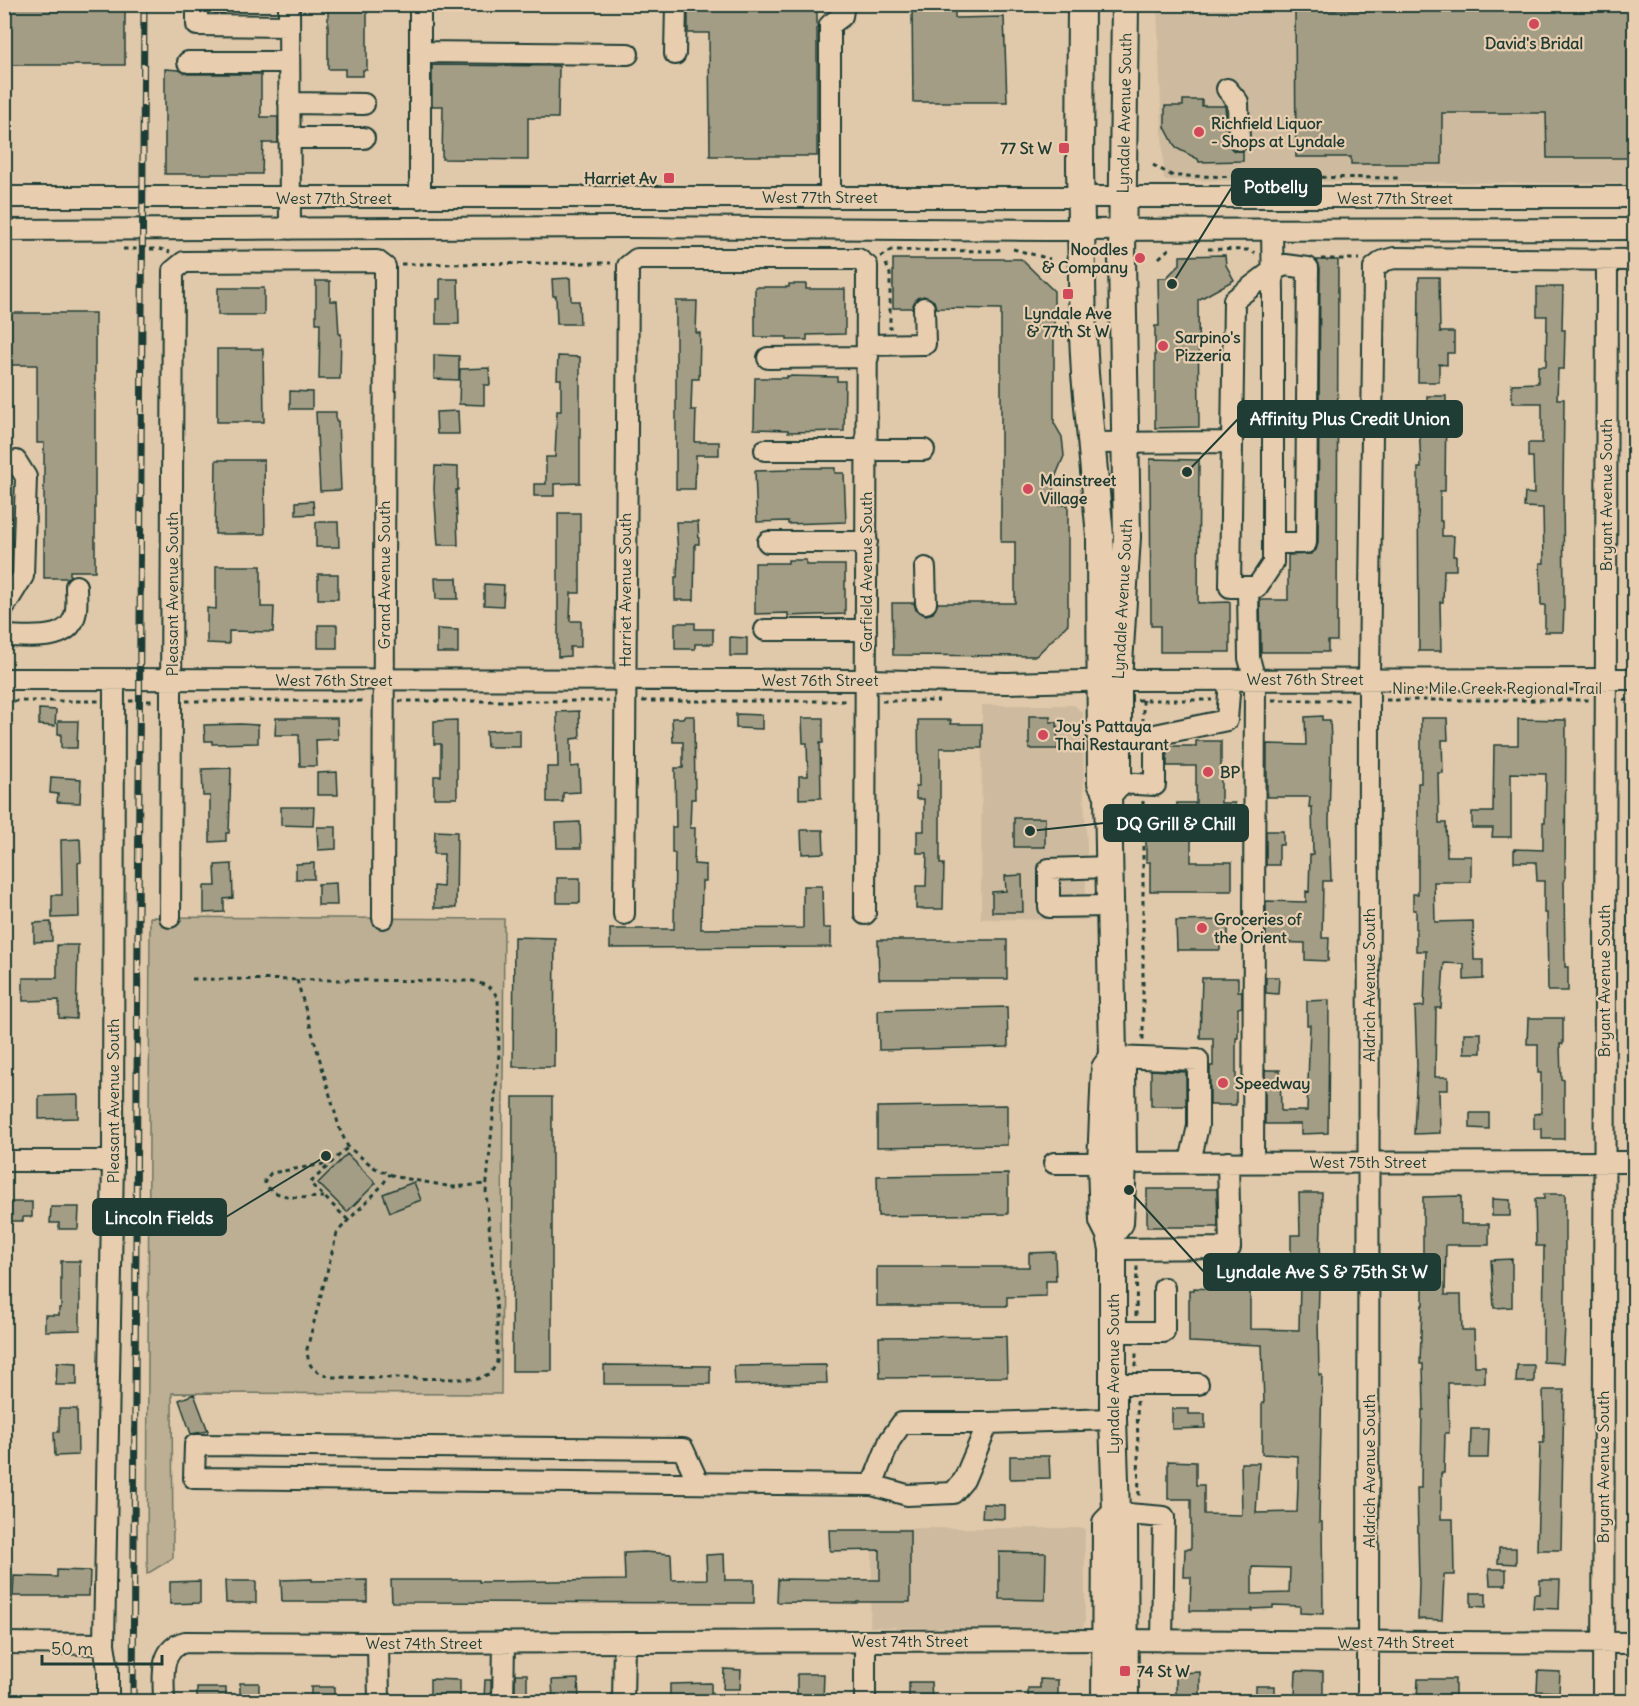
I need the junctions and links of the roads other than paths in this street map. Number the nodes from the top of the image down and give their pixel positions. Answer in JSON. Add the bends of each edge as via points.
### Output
{"nodes":[{"id":1,"x":197,"y":4,"type":"edge"},
{"id":2,"x":289,"y":4,"type":"edge"},
{"id":3,"x":420,"y":4,"type":"edge"},
{"id":4,"x":676,"y":4,"type":"edge"},
{"id":5,"x":844,"y":4,"type":"edge"},
{"id":6,"x":1081,"y":4,"type":"edge"},
{"id":7,"x":1125,"y":4,"type":"edge"},
{"id":8,"x":289,"y":26,"type":"junction"},
{"id":9,"x":420,"y":51,"type":"junction"},
{"id":10,"x":628,"y":54,"type":"dead end"},
{"id":11,"x":675,"y":54,"type":"dead end"},
{"id":12,"x":188,"y":62,"type":"dead end"},
{"id":13,"x":289,"y":62,"type":"junction"},
{"id":14,"x":1227,"y":89,"type":"dead end"},
{"id":15,"x":289,"y":103,"type":"junction"},
{"id":16,"x":364,"y":104,"type":"dead end"},
{"id":17,"x":289,"y":138,"type":"junction"},
{"id":18,"x":364,"y":138,"type":"dead end"},
{"id":19,"x":1239,"y":140,"type":"dead end"},
{"id":20,"x":4,"y":197,"type":"edge"},
{"id":21,"x":830,"y":197,"type":"junction"},
{"id":22,"x":1081,"y":197,"type":"junction"},
{"id":23,"x":1635,"y":197,"type":"edge"},
{"id":24,"x":290,"y":198,"type":"junction"},
{"id":25,"x":420,"y":198,"type":"junction"},
{"id":26,"x":1123,"y":198,"type":"junction"},
{"id":27,"x":290,"y":229,"type":"junction"},
{"id":28,"x":1635,"y":229,"type":"edge"},
{"id":29,"x":4,"y":230,"type":"edge"},
{"id":30,"x":1082,"y":230,"type":"junction"},
{"id":31,"x":1123,"y":230,"type":"junction"},
{"id":32,"x":1272,"y":230,"type":"junction"},
{"id":33,"x":1607,"y":260,"type":"junction"},
{"id":34,"x":1635,"y":260,"type":"edge"},
{"id":35,"x":1264,"y":265,"type":"junction"},
{"id":36,"x":628,"y":266,"type":"joint"},
{"id":37,"x":385,"y":267,"type":"joint"},
{"id":38,"x":924,"y":308,"type":"dead end"},
{"id":39,"x":868,"y":351,"type":"junction"},
{"id":40,"x":768,"y":358,"type":"dead end"},
{"id":41,"x":1231,"y":442,"type":"junction"},
{"id":42,"x":1091,"y":443,"type":"junction"},
{"id":43,"x":1126,"y":443,"type":"junction"},
{"id":44,"x":765,"y":450,"type":"dead end"},
{"id":45,"x":867,"y":450,"type":"junction"},
{"id":46,"x":924,"y":450,"type":"dead end"},
{"id":47,"x":16,"y":461,"type":"dead end"},
{"id":48,"x":768,"y":542,"type":"dead end"},
{"id":49,"x":867,"y":542,"type":"junction"},
{"id":50,"x":1273,"y":543,"type":"junction"},
{"id":51,"x":925,"y":568,"type":"dead end"},
{"id":52,"x":76,"y":586,"type":"dead end"},
{"id":53,"x":1248,"y":587,"type":"junction"},
{"id":54,"x":926,"y":603,"type":"dead end"},
{"id":55,"x":4,"y":607,"type":"edge"},
{"id":56,"x":765,"y":630,"type":"dead end"},
{"id":57,"x":866,"y":630,"type":"junction"},
{"id":58,"x":4,"y":636,"type":"edge"},
{"id":59,"x":4,"y":679,"type":"edge"},
{"id":60,"x":1369,"y":679,"type":"junction"},
{"id":61,"x":1605,"y":679,"type":"junction"},
{"id":62,"x":1635,"y":679,"type":"edge"},
{"id":63,"x":114,"y":680,"type":"junction"},
{"id":64,"x":171,"y":680,"type":"junction"},
{"id":65,"x":384,"y":680,"type":"junction"},
{"id":66,"x":624,"y":680,"type":"junction"},
{"id":67,"x":866,"y":680,"type":"junction"},
{"id":68,"x":1230,"y":680,"type":"junction"},
{"id":69,"x":1255,"y":680,"type":"junction"},
{"id":70,"x":1109,"y":681,"type":"junction"},
{"id":71,"x":1139,"y":735,"type":"junction"},
{"id":72,"x":1123,"y":787,"type":"junction"},
{"id":73,"x":1109,"y":867,"type":"junction"},
{"id":74,"x":1109,"y":906,"type":"junction"},
{"id":75,"x":624,"y":914,"type":"dead end"},
{"id":76,"x":865,"y":914,"type":"dead end"},
{"id":77,"x":170,"y":917,"type":"dead end"},
{"id":78,"x":383,"y":918,"type":"dead end"},
{"id":79,"x":1113,"y":1057,"type":"junction"},
{"id":80,"x":4,"y":1161,"type":"edge"},
{"id":81,"x":113,"y":1161,"type":"junction"},
{"id":82,"x":1190,"y":1162,"type":"junction"},
{"id":83,"x":1228,"y":1162,"type":"junction"},
{"id":84,"x":1253,"y":1162,"type":"junction"},
{"id":85,"x":1369,"y":1162,"type":"junction"},
{"id":86,"x":1604,"y":1162,"type":"junction"},
{"id":87,"x":1635,"y":1162,"type":"edge"},
{"id":88,"x":1112,"y":1163,"type":"junction"},
{"id":89,"x":1054,"y":1164,"type":"dead end"},
{"id":90,"x":1111,"y":1242,"type":"junction"},
{"id":91,"x":1164,"y":1288,"type":"dead end"},
{"id":92,"x":1113,"y":1332,"type":"junction"},
{"id":93,"x":1113,"y":1384,"type":"junction"},
{"id":94,"x":1198,"y":1384,"type":"dead end"},
{"id":95,"x":1113,"y":1419,"type":"junction"},
{"id":96,"x":988,"y":1424,"type":"junction"},
{"id":97,"x":698,"y":1482,"type":"junction"},
{"id":98,"x":872,"y":1485,"type":"junction"},
{"id":99,"x":1116,"y":1513,"type":"junction"},
{"id":100,"x":1115,"y":1640,"type":"junction"},
{"id":101,"x":1162,"y":1641,"type":"junction"},
{"id":102,"x":504,"y":1642,"type":"junction"},
{"id":103,"x":624,"y":1642,"type":"junction"},
{"id":104,"x":865,"y":1642,"type":"junction"},
{"id":105,"x":1369,"y":1642,"type":"junction"},
{"id":106,"x":4,"y":1643,"type":"edge"},
{"id":107,"x":378,"y":1643,"type":"junction"},
{"id":108,"x":1603,"y":1643,"type":"junction"},
{"id":109,"x":1635,"y":1643,"type":"edge"},
{"id":110,"x":104,"y":1644,"type":"junction"},
{"id":111,"x":108,"y":1701,"type":"edge"},
{"id":112,"x":164,"y":1701,"type":"edge"},
{"id":113,"x":379,"y":1701,"type":"edge"},
{"id":114,"x":503,"y":1701,"type":"edge"},
{"id":115,"x":623,"y":1701,"type":"edge"},
{"id":116,"x":865,"y":1701,"type":"edge"},
{"id":117,"x":1105,"y":1701,"type":"edge"},
{"id":118,"x":1125,"y":1701,"type":"edge"},
{"id":119,"x":1368,"y":1701,"type":"edge"},
{"id":120,"x":1603,"y":1701,"type":"edge"}],
"edges":[{"from":1,"to":8,"type":"street","via":[[197,25]]},
{"from":2,"to":8,"type":"street"},
{"from":3,"to":9,"type":"street"},
{"from":4,"to":11,"type":"street"},
{"from":5,"to":21,"type":"street","via":[[842,16],[830,25]]},
{"from":6,"to":22,"type":"main road","name":"Lyndale Avenue South"},
{"from":7,"to":26,"type":"main road","name":"Lyndale Avenue South"},
{"from":8,"to":13,"type":"street"},
{"from":9,"to":10,"type":"street"},
{"from":9,"to":25,"type":"street"},
{"from":12,"to":13,"type":"street"},
{"from":13,"to":15,"type":"street"},
{"from":14,"to":19,"type":"street","via":[[1238,102]]},
{"from":15,"to":16,"type":"street"},
{"from":15,"to":17,"type":"street"},
{"from":17,"to":18,"type":"street"},
{"from":17,"to":24,"type":"street"},
{"from":20,"to":24,"type":"street","name":"West 77th Street"},
{"from":21,"to":22,"type":"street","name":"West 77th Street"},
{"from":21,"to":25,"type":"street","name":"West 77th Street"},
{"from":22,"to":26,"type":"street","name":"West 77th Street"},
{"from":22,"to":30,"type":"main road","name":"Lyndale Avenue South"},
{"from":23,"to":26,"type":"street","name":"West 77th Street"},
{"from":24,"to":25,"type":"street","name":"West 77th Street"},
{"from":24,"to":27,"type":"street"},
{"from":26,"to":31,"type":"main road","name":"Lyndale Avenue South"},
{"from":27,"to":29,"type":"street","name":"West 77th Street"},
{"from":27,"to":30,"type":"street","name":"West 77th Street"},
{"from":28,"to":32,"type":"street","name":"West 77th Street"},
{"from":30,"to":31,"type":"street","name":"West 77th Street"},
{"from":30,"to":42,"type":"main road","name":"Lyndale Avenue South","via":[[1085,374]]},
{"from":31,"to":32,"type":"street","name":"West 77th Street"},
{"from":31,"to":43,"type":"main road","name":"Lyndale Avenue South"},
{"from":32,"to":35,"type":"street"},
{"from":33,"to":34,"type":"street"},
{"from":33,"to":60,"type":"street","name":"Aldrich Avenue South","via":[[1394,258],[1374,268]]},
{"from":33,"to":61,"type":"street","name":"Bryant Avenue South"},
{"from":35,"to":41,"type":"street","via":[[1234,300]]},
{"from":35,"to":50,"type":"street"},
{"from":35,"to":50,"type":"street","via":[[1308,268],[1306,543]]},
{"from":36,"to":39,"type":"street","name":"Garfield Avenue South","via":[[638,259],[874,262]]},
{"from":36,"to":66,"type":"street","name":"Harriet Avenue South"},
{"from":37,"to":64,"type":"street","name":"Pleasant Avenue South","via":[[377,261],[178,266]]},
{"from":37,"to":65,"type":"street","name":"Grand Avenue South"},
{"from":38,"to":39,"type":"street","via":[[924,344]]},
{"from":39,"to":40,"type":"street"},
{"from":39,"to":45,"type":"street","name":"Garfield Avenue South"},
{"from":41,"to":43,"type":"street"},
{"from":41,"to":53,"type":"street","via":[[1230,587]]},
{"from":42,"to":43,"type":"street"},
{"from":42,"to":70,"type":"main road","name":"Lyndale Avenue South"},
{"from":43,"to":70,"type":"main road","name":"Lyndale Avenue South","via":[[1127,537]]},
{"from":44,"to":45,"type":"street"},
{"from":45,"to":46,"type":"street"},
{"from":45,"to":49,"type":"street","name":"Garfield Avenue South"},
{"from":47,"to":55,"type":"street","via":[[26,477],[23,576]]},
{"from":48,"to":49,"type":"street"},
{"from":49,"to":57,"type":"street","name":"Garfield Avenue South"},
{"from":50,"to":53,"type":"street","via":[[1273,563],[1257,587]]},
{"from":51,"to":54,"type":"street"},
{"from":52,"to":58,"type":"street","via":[[76,611],[70,626],[52,636]]},
{"from":53,"to":69,"type":"street","via":[[1249,658]]},
{"from":56,"to":57,"type":"street"},
{"from":57,"to":67,"type":"street","name":"Garfield Avenue South"},
{"from":59,"to":63,"type":"street","name":"West 76th Street"},
{"from":60,"to":61,"type":"street","name":"West 76th Street"},
{"from":60,"to":69,"type":"street","name":"West 76th Street"},
{"from":60,"to":85,"type":"street","name":"Aldrich Avenue South"},
{"from":61,"to":62,"type":"street","name":"West 76th Street"},
{"from":61,"to":86,"type":"street","name":"Bryant Avenue South"},
{"from":63,"to":64,"type":"street","name":"West 76th Street"},
{"from":63,"to":81,"type":"street","name":"Pleasant Avenue South"},
{"from":64,"to":65,"type":"street","name":"West 76th Street"},
{"from":64,"to":77,"type":"street","name":"Pleasant Avenue South"},
{"from":65,"to":66,"type":"street","name":"West 76th Street"},
{"from":65,"to":78,"type":"street","name":"Grand Avenue South"},
{"from":66,"to":67,"type":"street","name":"West 76th Street"},
{"from":66,"to":75,"type":"street","name":"Harriet Avenue South"},
{"from":67,"to":70,"type":"street","name":"West 76th Street"},
{"from":67,"to":76,"type":"street","name":"Garfield Avenue South"},
{"from":68,"to":69,"type":"street","name":"West 76th Street"},
{"from":68,"to":70,"type":"street","name":"West 76th Street"},
{"from":68,"to":71,"type":"street","via":[[1227,720]]},
{"from":69,"to":84,"type":"street"},
{"from":70,"to":71,"type":"main road","name":"Lyndale Avenue South"},
{"from":70,"to":72,"type":"main road","name":"Lyndale Avenue South","via":[[1101,783]]},
{"from":71,"to":72,"type":"main road","name":"Lyndale Avenue South"},
{"from":71,"to":72,"type":"street","via":[[1155,785]]},
{"from":72,"to":73,"type":"main road","name":"Lyndale Avenue South"},
{"from":73,"to":74,"type":"main road","name":"Lyndale Avenue South"},
{"from":73,"to":74,"type":"street","via":[[1049,869],[1049,907]]},
{"from":74,"to":79,"type":"main road","name":"Lyndale Avenue South"},
{"from":79,"to":82,"type":"street","via":[[1198,1060],[1198,1126]]},
{"from":79,"to":88,"type":"main road","name":"Lyndale Avenue South","via":[[1105,1068]]},
{"from":80,"to":81,"type":"street"},
{"from":81,"to":110,"type":"street","name":"Pleasant Avenue South"},
{"from":82,"to":83,"type":"street","name":"West 75th Street"},
{"from":82,"to":88,"type":"street","name":"West 75th Street"},
{"from":83,"to":84,"type":"street","name":"West 75th Street"},
{"from":83,"to":90,"type":"street","via":[[1230,1248]]},
{"from":84,"to":85,"type":"street","name":"West 75th Street"},
{"from":85,"to":86,"type":"street","name":"West 75th Street"},
{"from":85,"to":105,"type":"street","name":"Aldrich Avenue South"},
{"from":86,"to":87,"type":"street","name":"West 75th Street"},
{"from":86,"to":108,"type":"street","name":"Bryant Avenue South"},
{"from":88,"to":89,"type":"street","name":"West 75th Street"},
{"from":88,"to":90,"type":"main road","name":"Lyndale Avenue South","via":[[1120,1223]]},
{"from":90,"to":92,"type":"main road","name":"Lyndale Avenue South"},
{"from":91,"to":92,"type":"street","via":[[1164,1332]]},
{"from":92,"to":93,"type":"main road","name":"Lyndale Avenue South"},
{"from":93,"to":94,"type":"street"},
{"from":93,"to":95,"type":"main road","name":"Lyndale Avenue South"},
{"from":95,"to":96,"type":"street"},
{"from":95,"to":99,"type":"main road","name":"Lyndale Avenue South"},
{"from":96,"to":98,"type":"street","via":[[902,1424],[890,1440]]},
{"from":96,"to":98,"type":"street","via":[[964,1480],[953,1493],[907,1495]]},
{"from":97,"to":97,"type":"street","via":[[683,1449],[195,1445],[194,1478]]},
{"from":97,"to":98,"type":"street"},
{"from":99,"to":100,"type":"main road","name":"Lyndale Avenue South","via":[[1124,1522]]},
{"from":99,"to":101,"type":"street","via":[[1164,1517]]},
{"from":100,"to":101,"type":"street","name":"West 74th Street"},
{"from":100,"to":104,"type":"street","name":"West 74th Street"},
{"from":100,"to":117,"type":"main road","name":"Lyndale Avenue South"},
{"from":100,"to":118,"type":"main road","name":"Lyndale Avenue South"},
{"from":101,"to":105,"type":"street","name":"West 74th Street"},
{"from":102,"to":103,"type":"street","name":"West 74th Street"},
{"from":102,"to":107,"type":"street","name":"West 74th Street"},
{"from":102,"to":114,"type":"street"},
{"from":103,"to":104,"type":"street","name":"West 74th Street"},
{"from":103,"to":115,"type":"street"},
{"from":104,"to":116,"type":"street"},
{"from":105,"to":108,"type":"street","name":"West 74th Street"},
{"from":105,"to":119,"type":"street","name":"Aldrich Avenue South"},
{"from":106,"to":110,"type":"street"},
{"from":107,"to":112,"type":"street","name":"West 74th Street","via":[[185,1642],[166,1656]]},
{"from":107,"to":113,"type":"street"},
{"from":108,"to":109,"type":"street","name":"West 74th Street"},
{"from":108,"to":120,"type":"street","name":"Bryant Avenue South"},
{"from":110,"to":111,"type":"street","name":"Pleasant Avenue South"}]}
